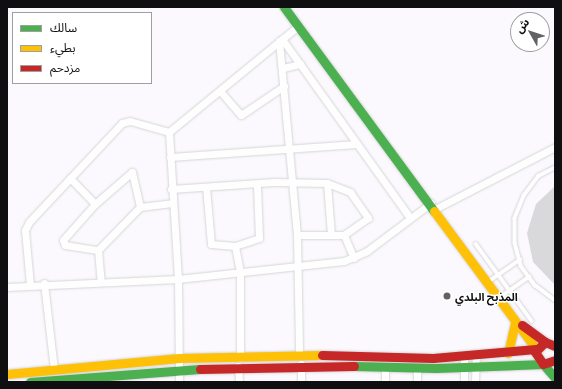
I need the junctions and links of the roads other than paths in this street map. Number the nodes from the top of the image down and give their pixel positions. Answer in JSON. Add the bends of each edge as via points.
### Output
{"nodes":[{"id":1,"x":284,"y":7,"type":"edge"},
{"id":2,"x":298,"y":26,"type":"junction"},
{"id":3,"x":281,"y":40,"type":"junction"},
{"id":4,"x":301,"y":64,"type":"junction"},
{"id":5,"x":283,"y":68,"type":"junction"},
{"id":6,"x":284,"y":86,"type":"junction"},
{"id":7,"x":220,"y":91,"type":"junction"},
{"id":8,"x":169,"y":132,"type":"junction"},
{"id":9,"x":357,"y":144,"type":"junction"},
{"id":10,"x":555,"y":147,"type":"edge"},
{"id":11,"x":290,"y":149,"type":"junction"},
{"id":12,"x":170,"y":157,"type":"junction"},
{"id":13,"x":555,"y":168,"type":"edge"},
{"id":14,"x":70,"y":178,"type":"junction"},
{"id":15,"x":293,"y":182,"type":"junction"},
{"id":16,"x":327,"y":183,"type":"junction"},
{"id":17,"x":257,"y":185,"type":"junction"},
{"id":18,"x":206,"y":187,"type":"junction"},
{"id":19,"x":171,"y":189,"type":"junction"},
{"id":20,"x":172,"y":203,"type":"junction"},
{"id":21,"x":95,"y":204,"type":"junction"},
{"id":22,"x":433,"y":206,"type":"junction"},
{"id":23,"x":140,"y":207,"type":"junction"},
{"id":24,"x":410,"y":218,"type":"junction"},
{"id":25,"x":297,"y":235,"type":"junction"},
{"id":26,"x":332,"y":235,"type":"junction"},
{"id":27,"x":344,"y":235,"type":"junction"},
{"id":28,"x":476,"y":244,"type":"dead end"},
{"id":29,"x":235,"y":246,"type":"junction"},
{"id":30,"x":98,"y":250,"type":"junction"},
{"id":31,"x":354,"y":258,"type":"junction"},
{"id":32,"x":520,"y":260,"type":"junction"},
{"id":33,"x":299,"y":267,"type":"junction"},
{"id":34,"x":240,"y":272,"type":"junction"},
{"id":35,"x":498,"y":275,"type":"junction"},
{"id":36,"x":529,"y":277,"type":"junction"},
{"id":37,"x":178,"y":279,"type":"junction"},
{"id":38,"x":101,"y":282,"type":"junction"},
{"id":39,"x":487,"y":282,"type":"junction"},
{"id":40,"x":44,"y":284,"type":"junction"},
{"id":41,"x":30,"y":285,"type":"junction"},
{"id":42,"x":7,"y":287,"type":"edge"},
{"id":43,"x":510,"y":291,"type":"junction"},
{"id":44,"x":498,"y":298,"type":"junction"},
{"id":45,"x":555,"y":300,"type":"edge"},
{"id":46,"x":508,"y":311,"type":"junction"},
{"id":47,"x":532,"y":321,"type":"dead end"},
{"id":48,"x":515,"y":323,"type":"junction"},
{"id":49,"x":551,"y":343,"type":"edge"},
{"id":50,"x":536,"y":349,"type":"junction"},
{"id":51,"x":508,"y":353,"type":"junction"},
{"id":52,"x":299,"y":355,"type":"junction"},
{"id":53,"x":476,"y":356,"type":"junction"},
{"id":54,"x":464,"y":357,"type":"junction"},
{"id":55,"x":179,"y":358,"type":"junction"},
{"id":56,"x":555,"y":360,"type":"edge"},
{"id":57,"x":239,"y":362,"type":"junction"},
{"id":58,"x":301,"y":364,"type":"junction"},
{"id":59,"x":543,"y":364,"type":"junction"},
{"id":60,"x":385,"y":366,"type":"junction"},
{"id":61,"x":475,"y":367,"type":"junction"},
{"id":62,"x":54,"y":368,"type":"junction"},
{"id":63,"x":417,"y":368,"type":"junction"},
{"id":64,"x":464,"y":368,"type":"junction"},
{"id":65,"x":178,"y":369,"type":"junction"},
{"id":66,"x":7,"y":374,"type":"edge"},
{"id":67,"x":555,"y":378,"type":"edge"},
{"id":68,"x":42,"y":381,"type":"edge"},
{"id":69,"x":30,"y":382,"type":"edge"},
{"id":70,"x":179,"y":382,"type":"edge"},
{"id":71,"x":239,"y":382,"type":"edge"},
{"id":72,"x":300,"y":382,"type":"edge"},
{"id":73,"x":385,"y":382,"type":"edge"},
{"id":74,"x":417,"y":382,"type":"edge"},
{"id":75,"x":464,"y":382,"type":"edge"},
{"id":76,"x":475,"y":382,"type":"edge"}],
"edges":[{"from":1,"to":2,"type":"street"},
{"from":2,"to":3,"type":"street"},
{"from":2,"to":22,"type":"street"},
{"from":3,"to":4,"type":"street"},
{"from":3,"to":5,"type":"street"},
{"from":3,"to":7,"type":"street"},
{"from":4,"to":5,"type":"street"},
{"from":4,"to":9,"type":"street"},
{"from":5,"to":6,"type":"street"},
{"from":6,"to":7,"type":"street","via":[[241,115]]},
{"from":6,"to":11,"type":"street"},
{"from":7,"to":8,"type":"street"},
{"from":8,"to":12,"type":"street"},
{"from":8,"to":14,"type":"street","via":[[124,121]]},
{"from":9,"to":11,"type":"street"},
{"from":9,"to":24,"type":"street"},
{"from":10,"to":22,"type":"street"},
{"from":11,"to":12,"type":"street"},
{"from":11,"to":15,"type":"street"},
{"from":12,"to":19,"type":"street"},
{"from":13,"to":32,"type":"lane","via":[[539,176],[524,196],[515,218],[514,243]]},
{"from":14,"to":21,"type":"street"},
{"from":14,"to":41,"type":"street","via":[[26,226]]},
{"from":15,"to":16,"type":"street"},
{"from":15,"to":17,"type":"street"},
{"from":15,"to":25,"type":"street"},
{"from":16,"to":26,"type":"street"},
{"from":16,"to":27,"type":"street","via":[[350,192],[368,218]]},
{"from":17,"to":18,"type":"street"},
{"from":17,"to":29,"type":"street","via":[[259,238]]},
{"from":18,"to":19,"type":"street"},
{"from":18,"to":29,"type":"street","via":[[211,244]]},
{"from":19,"to":20,"type":"street"},
{"from":20,"to":23,"type":"street"},
{"from":20,"to":37,"type":"street"},
{"from":21,"to":23,"type":"street","via":[[132,172]]},
{"from":21,"to":30,"type":"street","via":[[62,242]]},
{"from":22,"to":24,"type":"street"},
{"from":22,"to":39,"type":"street"},
{"from":23,"to":30,"type":"street"},
{"from":24,"to":31,"type":"street"},
{"from":25,"to":26,"type":"street"},
{"from":25,"to":33,"type":"street"},
{"from":26,"to":27,"type":"street"},
{"from":27,"to":31,"type":"street"},
{"from":28,"to":35,"type":"lane"},
{"from":29,"to":34,"type":"street"},
{"from":30,"to":38,"type":"street"},
{"from":31,"to":33,"type":"street"},
{"from":32,"to":35,"type":"lane"},
{"from":32,"to":36,"type":"lane"},
{"from":33,"to":34,"type":"street"},
{"from":33,"to":52,"type":"street"},
{"from":34,"to":37,"type":"street"},
{"from":34,"to":57,"type":"street"},
{"from":35,"to":39,"type":"lane"},
{"from":35,"to":43,"type":"lane"},
{"from":36,"to":43,"type":"lane"},
{"from":36,"to":45,"type":"lane"},
{"from":37,"to":38,"type":"street"},
{"from":37,"to":55,"type":"street"},
{"from":38,"to":40,"type":"street"},
{"from":39,"to":44,"type":"street"},
{"from":40,"to":41,"type":"street"},
{"from":40,"to":62,"type":"street"},
{"from":41,"to":42,"type":"street"},
{"from":43,"to":44,"type":"lane"},
{"from":43,"to":47,"type":"lane"},
{"from":44,"to":46,"type":"street"},
{"from":46,"to":48,"type":"street"},
{"from":46,"to":49,"type":"street"},
{"from":48,"to":50,"type":"street"},
{"from":48,"to":51,"type":"street"},
{"from":49,"to":50,"type":"street"},
{"from":50,"to":51,"type":"street"},
{"from":50,"to":59,"type":"street","via":[[537,360]]},
{"from":51,"to":53,"type":"street"},
{"from":52,"to":54,"type":"street"},
{"from":52,"to":57,"type":"street"},
{"from":53,"to":54,"type":"street"},
{"from":53,"to":61,"type":"street"},
{"from":54,"to":64,"type":"street"},
{"from":55,"to":57,"type":"street"},
{"from":55,"to":62,"type":"street"},
{"from":55,"to":65,"type":"street"},
{"from":56,"to":59,"type":"street"},
{"from":57,"to":58,"type":"street"},
{"from":57,"to":65,"type":"street"},
{"from":57,"to":71,"type":"street"},
{"from":58,"to":60,"type":"street"},
{"from":58,"to":72,"type":"street"},
{"from":59,"to":61,"type":"street"},
{"from":59,"to":67,"type":"street"},
{"from":60,"to":63,"type":"street"},
{"from":60,"to":73,"type":"street"},
{"from":61,"to":64,"type":"street"},
{"from":61,"to":76,"type":"street"},
{"from":62,"to":66,"type":"street"},
{"from":63,"to":64,"type":"street"},
{"from":63,"to":74,"type":"street"},
{"from":64,"to":75,"type":"street"},
{"from":65,"to":68,"type":"street"},
{"from":65,"to":70,"type":"street"},
{"from":68,"to":69,"type":"street"}]}
